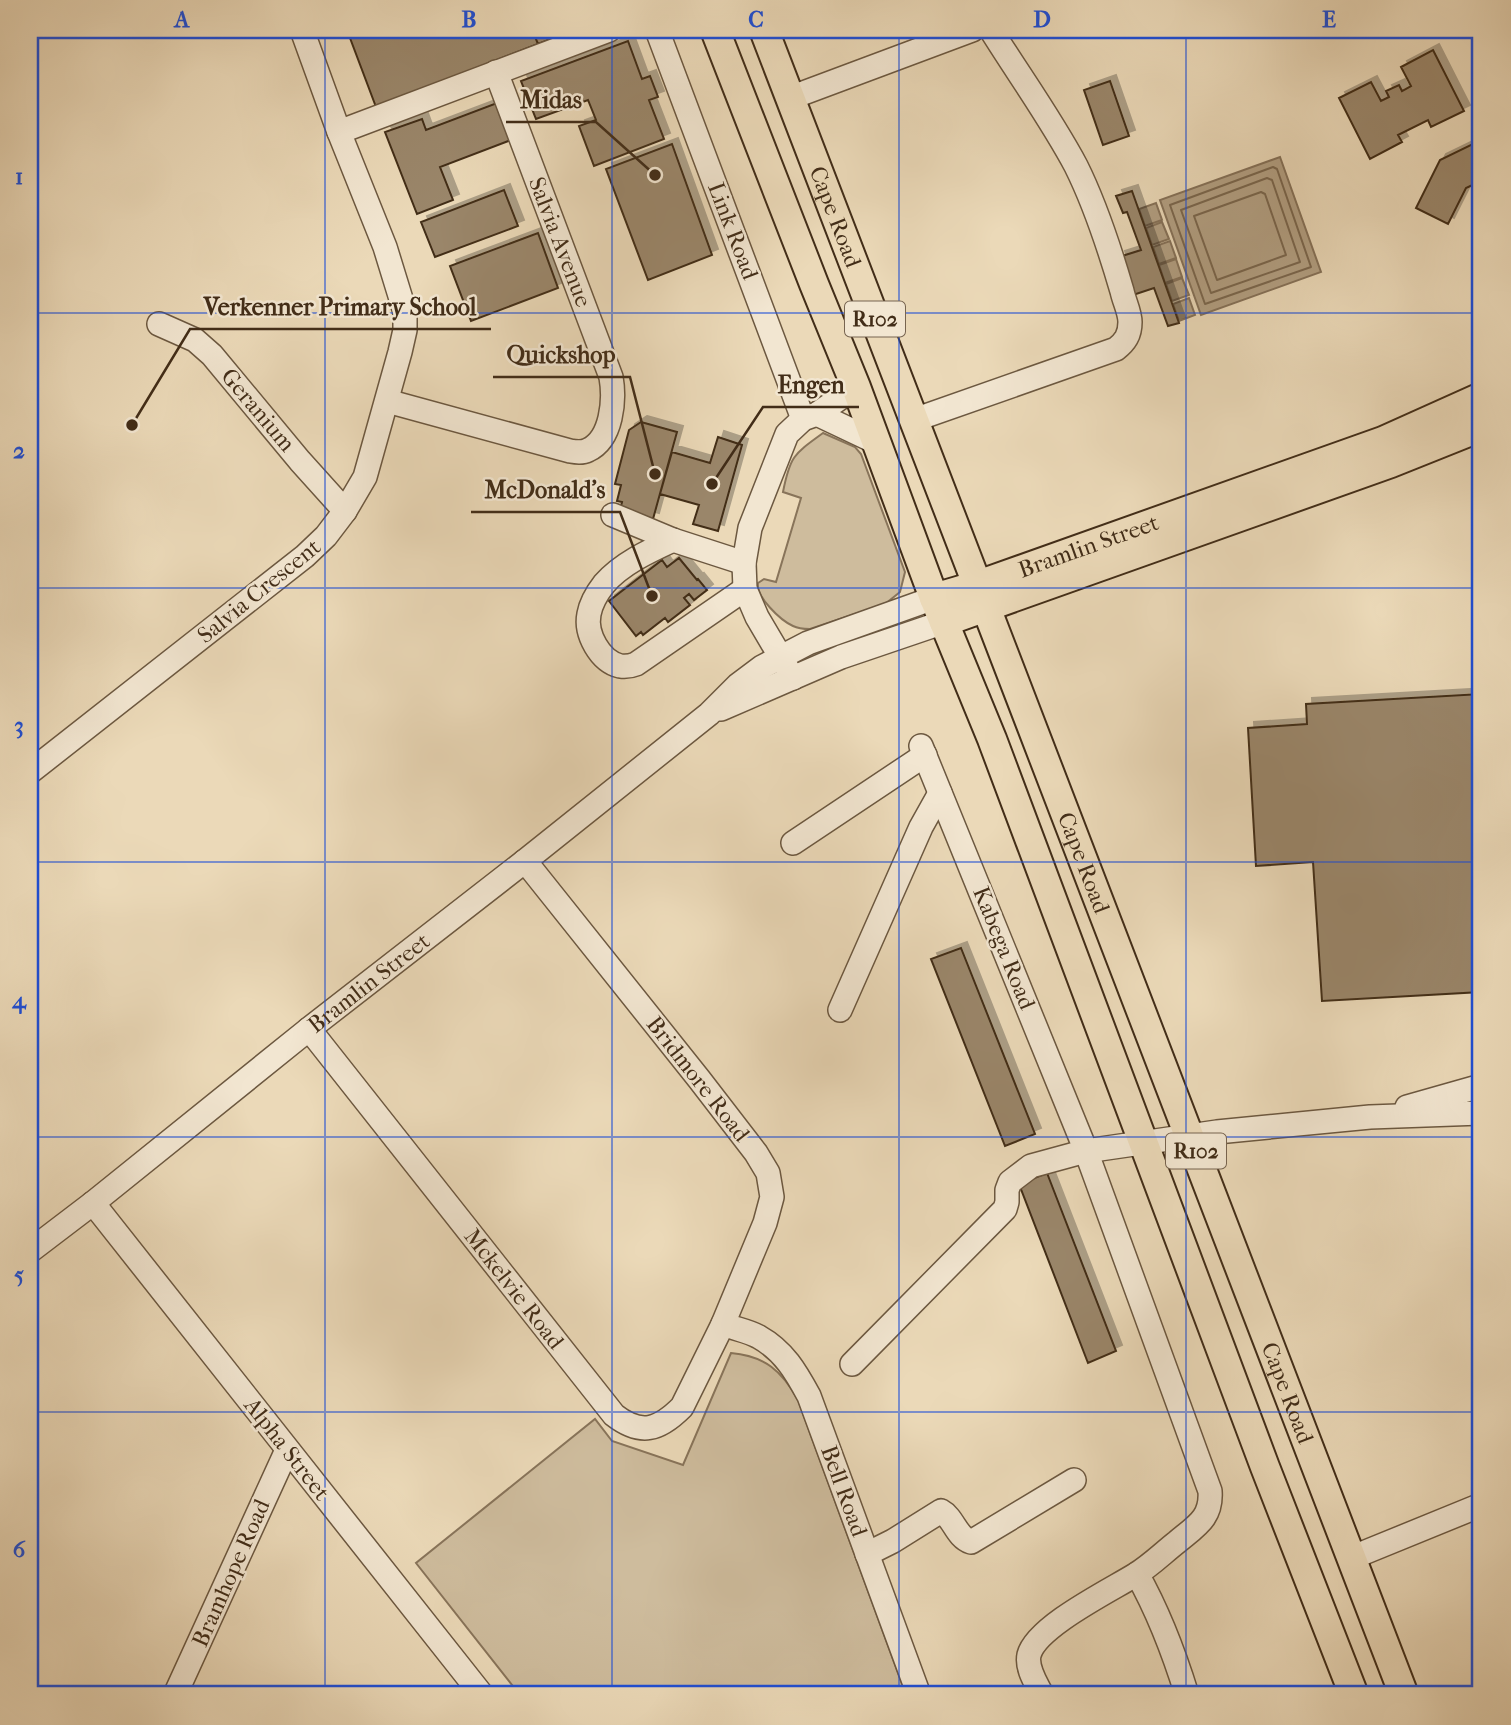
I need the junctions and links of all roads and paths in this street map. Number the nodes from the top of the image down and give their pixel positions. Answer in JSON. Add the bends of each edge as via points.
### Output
{"nodes":[{"id":1,"x":302,"y":30,"type":"edge"},
{"id":2,"x":609,"y":30,"type":"edge"},
{"id":3,"x":657,"y":30,"type":"edge"},
{"id":4,"x":715,"y":30,"type":"edge"},
{"id":5,"x":764,"y":30,"type":"edge"},
{"id":6,"x":974,"y":30,"type":"edge"},
{"id":7,"x":496,"y":72,"type":"junction"},
{"id":8,"x":790,"y":98,"type":"junction"},
{"id":9,"x":339,"y":132,"type":"junction"},
{"id":10,"x":159,"y":324,"type":"dead end"},
{"id":11,"x":856,"y":387,"type":"junction"},
{"id":12,"x":1481,"y":397,"type":"edge"},
{"id":13,"x":387,"y":401,"type":"junction"},
{"id":14,"x":810,"y":417,"type":"junction"},
{"id":15,"x":914,"y":420,"type":"junction"},
{"id":16,"x":1481,"y":427,"type":"edge"},
{"id":17,"x":876,"y":442,"type":"junction"},
{"id":18,"x":345,"y":511,"type":"junction"},
{"id":19,"x":613,"y":515,"type":"dead end"},
{"id":20,"x":673,"y":540,"type":"junction"},
{"id":21,"x":744,"y":563,"type":"junction"},
{"id":22,"x":745,"y":589,"type":"junction"},
{"id":23,"x":981,"y":597,"type":"junction"},
{"id":24,"x":939,"y":610,"type":"junction"},
{"id":25,"x":780,"y":657,"type":"junction"},
{"id":26,"x":793,"y":678,"type":"junction"},
{"id":27,"x":709,"y":714,"type":"junction"},
{"id":28,"x":30,"y":772,"type":"edge"},
{"id":29,"x":940,"y":793,"type":"junction"},
{"id":30,"x":793,"y":843,"type":"dead end"},
{"id":31,"x":525,"y":861,"type":"junction"},
{"id":32,"x":840,"y":1010,"type":"dead end"},
{"id":33,"x":309,"y":1028,"type":"junction"},
{"id":34,"x":1481,"y":1086,"type":"edge"},
{"id":35,"x":1481,"y":1112,"type":"edge"},
{"id":36,"x":1370,"y":1118,"type":"junction"},
{"id":37,"x":1189,"y":1135,"type":"junction"},
{"id":38,"x":1143,"y":1142,"type":"junction"},
{"id":39,"x":1086,"y":1151,"type":"junction"},
{"id":40,"x":93,"y":1203,"type":"junction"},
{"id":41,"x":30,"y":1251,"type":"edge"},
{"id":42,"x":723,"y":1324,"type":"junction"},
{"id":43,"x":852,"y":1364,"type":"dead end"},
{"id":44,"x":287,"y":1450,"type":"junction"},
{"id":45,"x":1074,"y":1480,"type":"dead end"},
{"id":46,"x":1481,"y":1505,"type":"edge"},
{"id":47,"x":867,"y":1554,"type":"junction"},
{"id":48,"x":1351,"y":1558,"type":"junction"},
{"id":49,"x":1137,"y":1574,"type":"junction"},
{"id":50,"x":175,"y":1695,"type":"edge"},
{"id":51,"x":482,"y":1695,"type":"edge"},
{"id":52,"x":919,"y":1695,"type":"edge"},
{"id":53,"x":1042,"y":1695,"type":"edge"},
{"id":54,"x":1187,"y":1695,"type":"edge"},
{"id":55,"x":1354,"y":1695,"type":"edge"},
{"id":56,"x":1404,"y":1695,"type":"edge"}],
"edges":[{"from":1,"to":9,"type":"street","name":"Salvia Crescent"},
{"from":2,"to":7,"type":"street"},
{"from":3,"to":14,"type":"street","name":"Link Road"},
{"from":4,"to":11,"type":"main road","name":"Cape Road","number":"R102"},
{"from":5,"to":8,"type":"main road","name":"Cape Road","number":"R102"},
{"from":6,"to":8,"type":"street"},
{"from":6,"to":15,"type":"street","via":[[1059,137],[1076,167],[1118,279],[1130,320],[1128,336],[1116,349]]},
{"from":7,"to":9,"type":"street"},
{"from":7,"to":13,"type":"street","name":"Salvia Avenue","via":[[611,377],[613,405],[605,432],[594,446],[570,452]]},
{"from":8,"to":15,"type":"main road","name":"Cape Road","number":"R102"},
{"from":9,"to":13,"type":"street","name":"Salvia Crescent","via":[[385,247],[405,312],[405,330]]},
{"from":10,"to":18,"type":"street","name":"Geranium","via":[[195,340],[212,355]]},
{"from":11,"to":14,"type":"street"},
{"from":11,"to":17,"type":"main road","name":"Cape Road","number":"R102"},
{"from":12,"to":23,"type":"main road","name":"Bramlin Street","via":[[1383,441]]},
{"from":13,"to":18,"type":"street","name":"Salvia Crescent","via":[[365,477]]},
{"from":14,"to":17,"type":"street"},
{"from":14,"to":21,"type":"street","via":[[787,434],[750,528]]},
{"from":15,"to":23,"type":"main road","name":"Cape Road","number":"R102"},
{"from":16,"to":23,"type":"main road","name":"Bramlin Street","via":[[1391,463]]},
{"from":17,"to":24,"type":"main road","name":"Cape Road","number":"R102"},
{"from":18,"to":28,"type":"street","name":"Salvia Crescent","via":[[305,556]]},
{"from":19,"to":20,"type":"street"},
{"from":20,"to":21,"type":"street"},
{"from":20,"to":22,"type":"street","via":[[614,573],[594,598],[588,629],[596,647],[614,664],[636,664]]},
{"from":21,"to":22,"type":"street"},
{"from":22,"to":25,"type":"street"},
{"from":23,"to":24,"type":"main road","name":"Bramlin Street"},
{"from":23,"to":37,"type":"main road","name":"Cape Road","number":"R102"},
{"from":24,"to":25,"type":"street","name":"Bramlin Street","via":[[808,643]]},
{"from":24,"to":26,"type":"street","name":"Bramlin Street"},
{"from":24,"to":38,"type":"main road","name":"Cape Road","number":"R102"},
{"from":25,"to":26,"type":"street"},
{"from":25,"to":27,"type":"street","name":"Bramlin Street","via":[[738,685]]},
{"from":26,"to":27,"type":"street","name":"Bramlin Street"},
{"from":27,"to":31,"type":"street","name":"Bramlin Street"},
{"from":29,"to":30,"type":"street","name":"Kabega Road","via":[[923,750]]},
{"from":29,"to":32,"type":"street"},
{"from":29,"to":39,"type":"street","name":"Kabega Road"},
{"from":31,"to":33,"type":"street","name":"Bramlin Street"},
{"from":31,"to":42,"type":"street","name":"Bridmore Road","via":[[737,1127],[768,1173],[772,1197],[765,1223]]},
{"from":33,"to":40,"type":"street","name":"Bramlin Street"},
{"from":33,"to":42,"type":"street","name":"Mckelvie Road","via":[[595,1393],[626,1424],[654,1426],[682,1407]]},
{"from":34,"to":36,"type":"street"},
{"from":35,"to":36,"type":"street"},
{"from":36,"to":37,"type":"street"},
{"from":37,"to":38,"type":"street"},
{"from":37,"to":48,"type":"main road","name":"Cape Road","number":"R102"},
{"from":38,"to":39,"type":"street"},
{"from":38,"to":55,"type":"main road","name":"Cape Road","number":"R102"},
{"from":39,"to":43,"type":"street","via":[[1031,1166],[1010,1182],[1005,1209]]},
{"from":39,"to":49,"type":"street","name":"Kabega Road","via":[[1210,1491],[1210,1508],[1198,1524]]},
{"from":40,"to":41,"type":"street","name":"Bramlin Street"},
{"from":40,"to":44,"type":"street","name":"Alpha Street"},
{"from":42,"to":47,"type":"street","name":"Bell Road","via":[[758,1337],[795,1370]]},
{"from":44,"to":50,"type":"street","name":"Bramhope Road"},
{"from":44,"to":51,"type":"street","name":"Alpha Street"},
{"from":45,"to":47,"type":"street","via":[[971,1542],[963,1539],[941,1511]]},
{"from":46,"to":48,"type":"street"},
{"from":47,"to":52,"type":"street","name":"Bell Road"},
{"from":48,"to":56,"type":"main road","name":"Cape Road","number":"R102"},
{"from":49,"to":53,"type":"street","via":[[1038,1638],[1028,1662]]},
{"from":49,"to":54,"type":"street","via":[[1153,1602]]}]}
